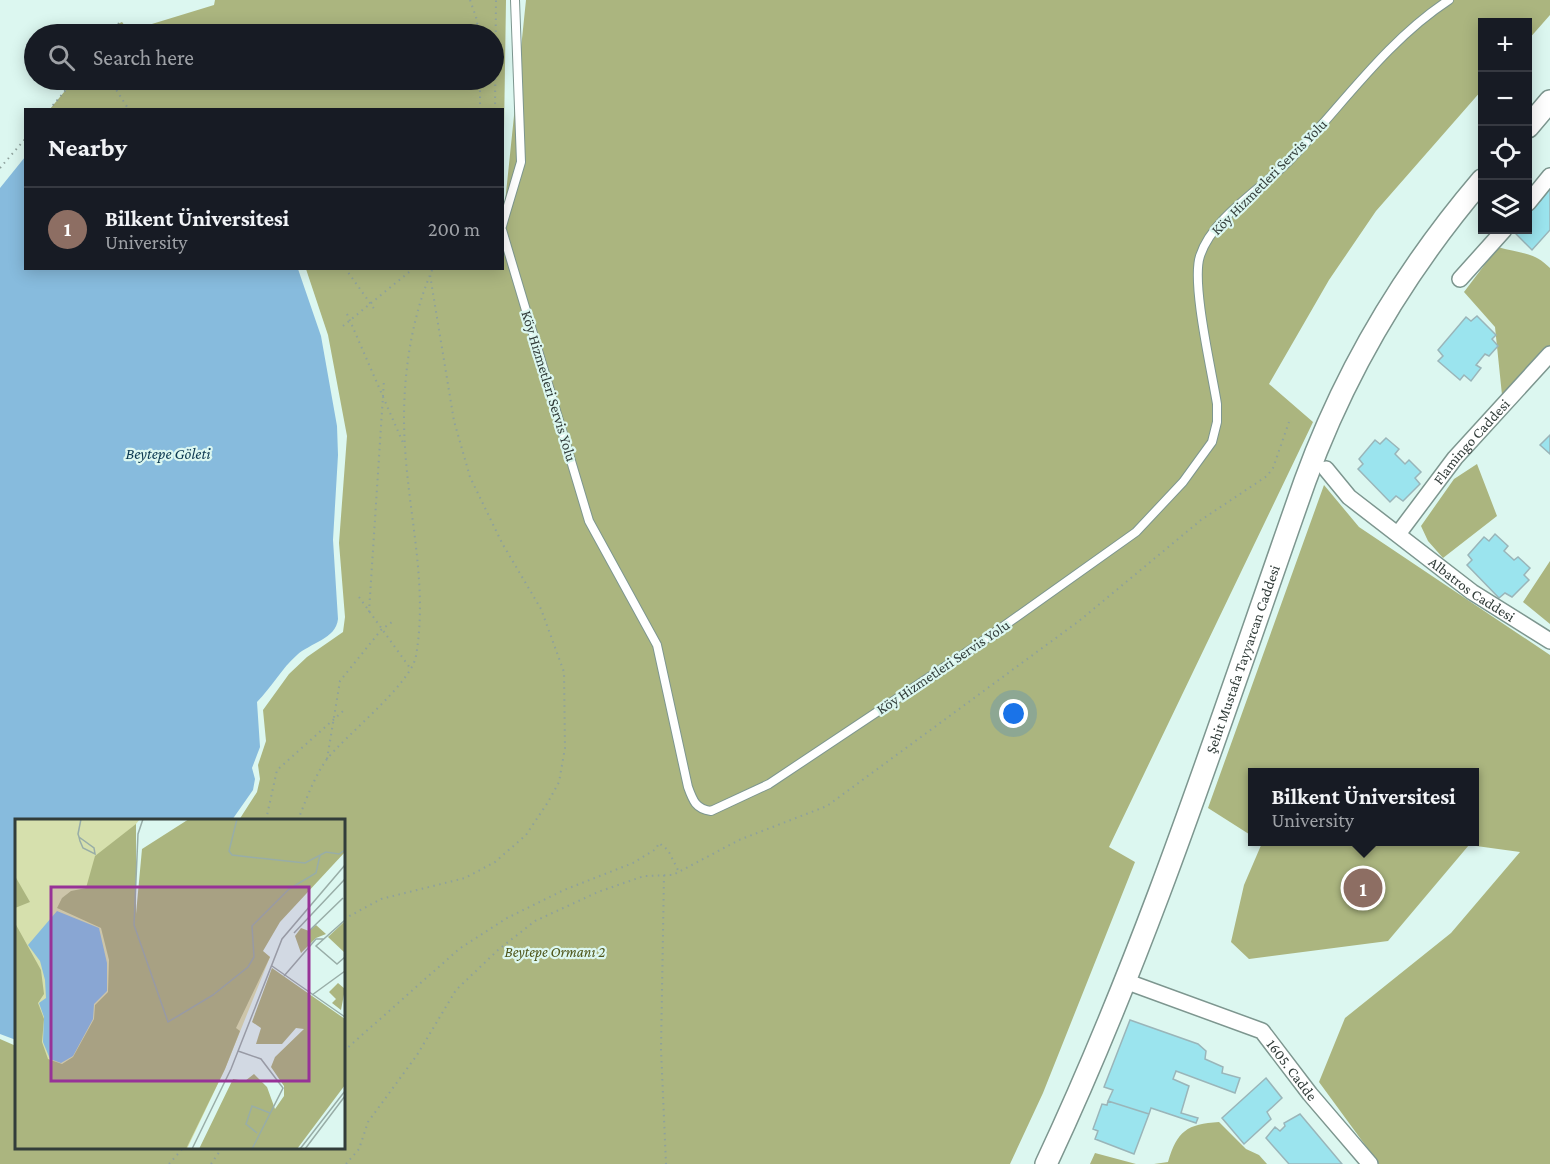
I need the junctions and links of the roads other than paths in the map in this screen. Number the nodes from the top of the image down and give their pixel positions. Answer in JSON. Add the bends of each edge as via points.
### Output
{"nodes":[{"id":1,"x":515,"y":0,"type":"edge"},
{"id":2,"x":1449,"y":0,"type":"edge"},
{"id":3,"x":1550,"y":101,"type":"edge"},
{"id":4,"x":1528,"y":126,"type":"edge"},
{"id":5,"x":1550,"y":176,"type":"edge"},
{"id":6,"x":1478,"y":185,"type":"edge"},
{"id":7,"x":1532,"y":197,"type":"edge"},
{"id":8,"x":504,"y":221,"type":"edge"},
{"id":9,"x":1500,"y":234,"type":"edge"},
{"id":10,"x":504,"y":235,"type":"edge"},
{"id":11,"x":1460,"y":279,"type":"dead end"},
{"id":12,"x":1550,"y":354,"type":"edge"},
{"id":13,"x":1326,"y":469,"type":"dead end"},
{"id":14,"x":1398,"y":534,"type":"junction"},
{"id":15,"x":1550,"y":641,"type":"edge"},
{"id":16,"x":1125,"y":981,"type":"junction"},
{"id":17,"x":1046,"y":1164,"type":"edge"},
{"id":18,"x":1370,"y":1164,"type":"edge"}],
"edges":[{"from":1,"to":8,"type":"lane","name":"Köy Hizmetleri Servis Yolu","via":[[521,162]]},
{"from":2,"to":10,"type":"lane","name":"Köy Hizmetleri Servis Yolu","via":[[1411,29],[1290,160],[1223,218],[1209,236],[1199,257],[1198,285],[1217,422],[1212,442],[1183,482],[1136,532],[980,643],[769,784],[711,811],[701,810],[694,803],[688,787],[657,645],[589,521]]},
{"from":3,"to":4,"type":"main road"},
{"from":5,"to":7,"type":"street"},
{"from":6,"to":16,"type":"main road","name":"Şehit Mustafa Tayyarcan Caddesi","via":[[1443,226],[1397,294],[1331,418]]},
{"from":9,"to":11,"type":"street"},
{"from":12,"to":14,"type":"street","name":"Flamingo Caddesi","via":[[1455,458]]},
{"from":13,"to":14,"type":"street","name":"Albatros Caddesi","via":[[1349,497]]},
{"from":14,"to":15,"type":"street","name":"Albatros Caddesi","via":[[1472,592]]},
{"from":16,"to":17,"type":"main road","name":"Şehit Mustafa Tayyarcan Caddesi","via":[[1081,1091]]},
{"from":16,"to":18,"type":"street","name":"1605. Cadde","via":[[1262,1031]]}]}
